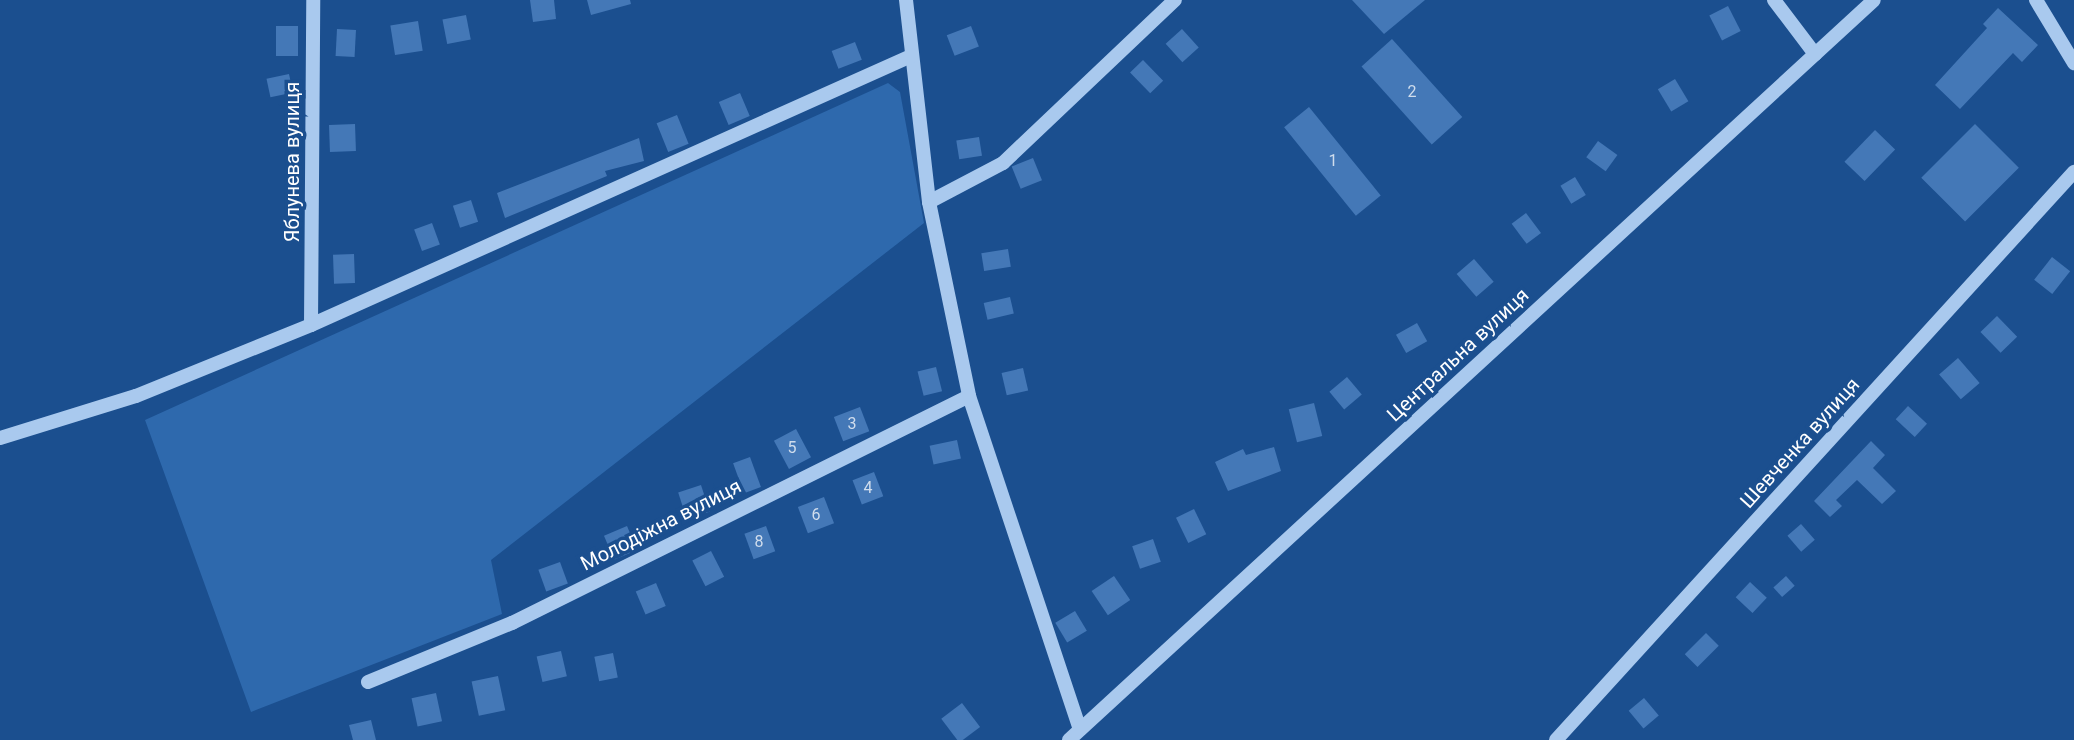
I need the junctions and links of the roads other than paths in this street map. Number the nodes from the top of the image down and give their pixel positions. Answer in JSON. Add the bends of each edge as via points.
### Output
{"nodes":[{"id":1,"x":313,"y":0,"type":"edge"},
{"id":2,"x":906,"y":0,"type":"edge"},
{"id":3,"x":1175,"y":0,"type":"edge"},
{"id":4,"x":1774,"y":0,"type":"edge"},
{"id":5,"x":1874,"y":0,"type":"edge"},
{"id":6,"x":2036,"y":0,"type":"edge"},
{"id":7,"x":1815,"y":54,"type":"junction"},
{"id":8,"x":911,"y":56,"type":"junction"},
{"id":9,"x":2074,"y":63,"type":"edge"},
{"id":10,"x":2074,"y":172,"type":"edge"},
{"id":11,"x":929,"y":202,"type":"junction"},
{"id":12,"x":311,"y":325,"type":"junction"},
{"id":13,"x":969,"y":396,"type":"junction"},
{"id":14,"x":0,"y":438,"type":"edge"},
{"id":15,"x":368,"y":682,"type":"dead end"},
{"id":16,"x":1080,"y":729,"type":"junction"},
{"id":17,"x":1069,"y":740,"type":"edge"},
{"id":18,"x":1556,"y":740,"type":"edge"}],
"edges":[{"from":1,"to":12,"type":"street","name":"Яблунева вулиця"},
{"from":2,"to":8,"type":"street"},
{"from":3,"to":11,"type":"street","via":[[1003,163]]},
{"from":4,"to":7,"type":"street"},
{"from":5,"to":7,"type":"street","name":"Центральна вулиця"},
{"from":6,"to":9,"type":"street"},
{"from":7,"to":16,"type":"street","name":"Центральна вулиця"},
{"from":8,"to":11,"type":"street"},
{"from":8,"to":12,"type":"street"},
{"from":10,"to":18,"type":"street","name":"Шевченка вулиця"},
{"from":11,"to":13,"type":"street"},
{"from":12,"to":14,"type":"street","via":[[136,396]]},
{"from":13,"to":15,"type":"street","name":"Молодіжна вулиця","via":[[512,623]]},
{"from":13,"to":16,"type":"street"},
{"from":16,"to":17,"type":"street","name":"Центральна вулиця"}]}
